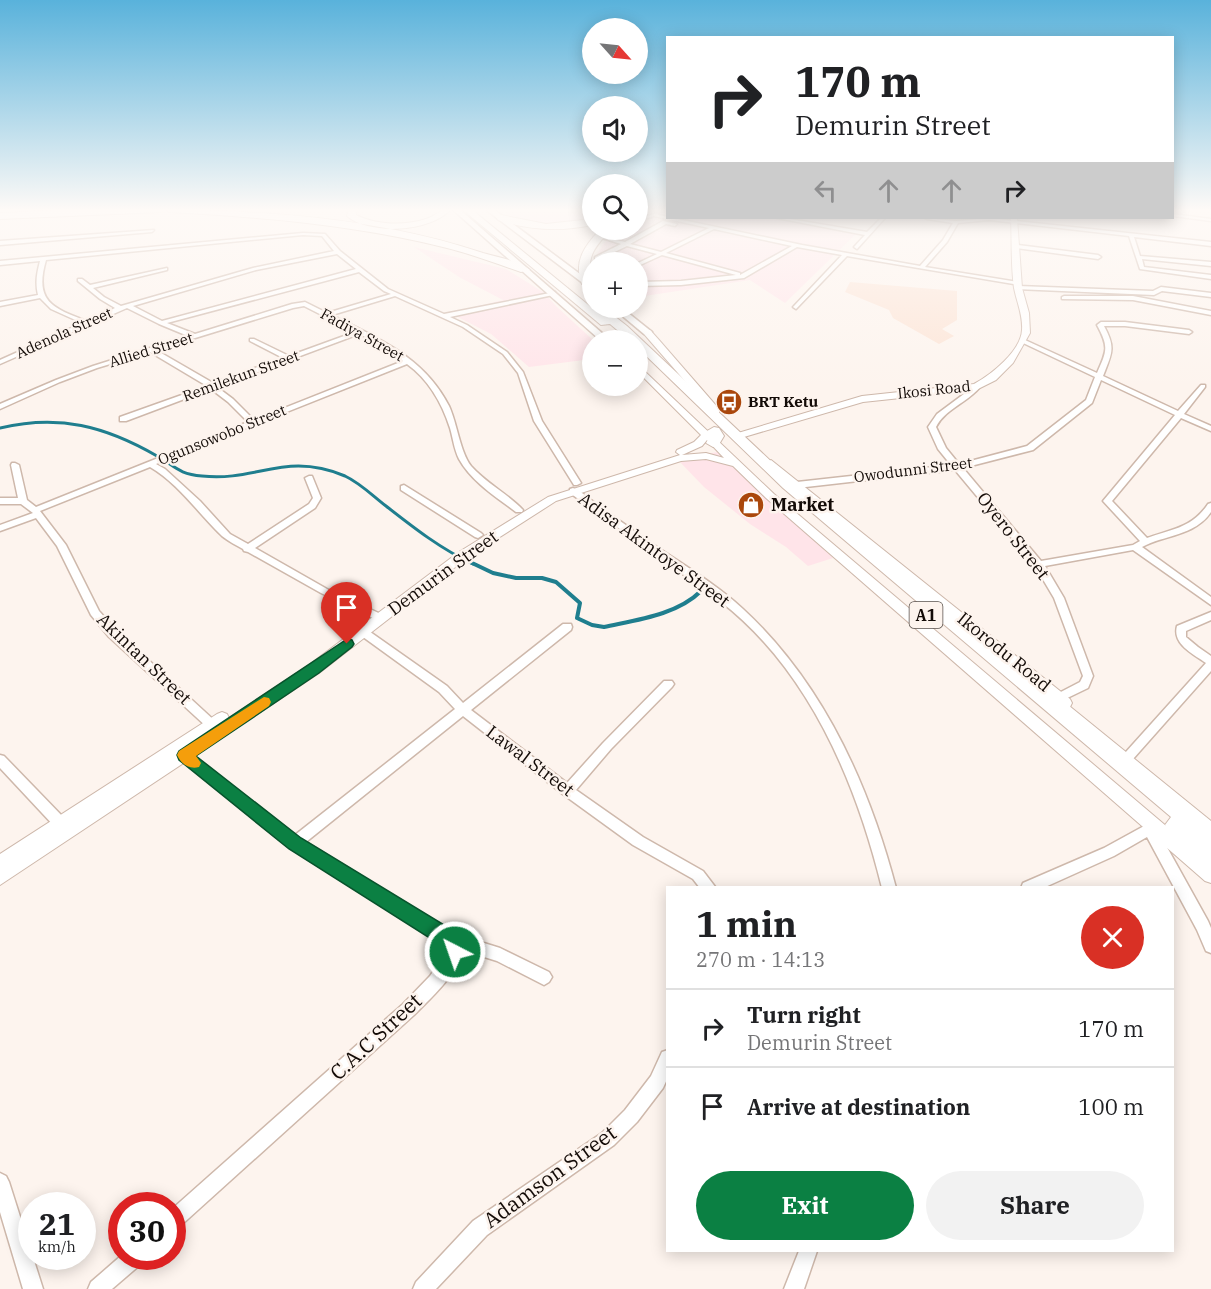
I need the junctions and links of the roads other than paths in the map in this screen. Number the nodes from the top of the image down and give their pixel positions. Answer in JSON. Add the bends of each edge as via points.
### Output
{"nodes":[{"id":1,"x":39,"y":269,"type":"edge"},
{"id":2,"x":165,"y":269,"type":"dead end"},
{"id":3,"x":254,"y":269,"type":"edge"},
{"id":4,"x":539,"y":269,"type":"edge"},
{"id":5,"x":550,"y":269,"type":"edge"},
{"id":6,"x":568,"y":269,"type":"edge"},
{"id":7,"x":718,"y":269,"type":"edge"},
{"id":8,"x":756,"y":269,"type":"edge"},
{"id":9,"x":832,"y":269,"type":"edge"},
{"id":10,"x":933,"y":269,"type":"edge"},
{"id":11,"x":1018,"y":269,"type":"edge"},
{"id":12,"x":1146,"y":269,"type":"edge"},
{"id":13,"x":360,"y":270,"type":"joint"},
{"id":14,"x":525,"y":270,"type":"edge"},
{"id":15,"x":744,"y":276,"type":"junction"},
{"id":16,"x":1211,"y":277,"type":"edge"},
{"id":17,"x":582,"y":279,"type":"edge"},
{"id":18,"x":80,"y":280,"type":"dead end"},
{"id":19,"x":648,"y":284,"type":"edge"},
{"id":20,"x":1018,"y":286,"type":"junction"},
{"id":21,"x":88,"y":287,"type":"junction"},
{"id":22,"x":553,"y":293,"type":"junction"},
{"id":23,"x":1154,"y":293,"type":"junction"},
{"id":24,"x":394,"y":295,"type":"junction"},
{"id":25,"x":582,"y":295,"type":"edge"},
{"id":26,"x":1211,"y":295,"type":"edge"},
{"id":27,"x":40,"y":296,"type":"junction"},
{"id":28,"x":1064,"y":298,"type":"dead end"},
{"id":29,"x":1155,"y":302,"type":"junction"},
{"id":30,"x":0,"y":304,"type":"edge"},
{"id":31,"x":305,"y":304,"type":"joint"},
{"id":32,"x":128,"y":306,"type":"junction"},
{"id":33,"x":796,"y":307,"type":"dead end"},
{"id":34,"x":120,"y":308,"type":"junction"},
{"id":35,"x":1211,"y":313,"type":"edge"},
{"id":36,"x":326,"y":315,"type":"junction"},
{"id":37,"x":444,"y":316,"type":"junction"},
{"id":38,"x":607,"y":318,"type":"edge"},
{"id":39,"x":630,"y":318,"type":"edge"},
{"id":40,"x":86,"y":322,"type":"junction"},
{"id":41,"x":161,"y":323,"type":"junction"},
{"id":42,"x":594,"y":330,"type":"edge"},
{"id":43,"x":613,"y":330,"type":"edge"},
{"id":44,"x":617,"y":330,"type":"edge"},
{"id":45,"x":644,"y":330,"type":"edge"},
{"id":46,"x":359,"y":332,"type":"junction"},
{"id":47,"x":1189,"y":332,"type":"dead end"},
{"id":48,"x":648,"y":333,"type":"edge"},
{"id":49,"x":194,"y":336,"type":"junction"},
{"id":50,"x":252,"y":340,"type":"dead end"},
{"id":51,"x":1023,"y":341,"type":"junction"},
{"id":52,"x":152,"y":351,"type":"junction"},
{"id":53,"x":288,"y":358,"type":"junction"},
{"id":54,"x":408,"y":361,"type":"junction"},
{"id":55,"x":0,"y":362,"type":"edge"},
{"id":56,"x":648,"y":365,"type":"edge"},
{"id":57,"x":648,"y":366,"type":"edge"},
{"id":58,"x":1101,"y":376,"type":"junction"},
{"id":59,"x":1203,"y":386,"type":"dead end"},
{"id":60,"x":214,"y":387,"type":"junction"},
{"id":61,"x":976,"y":387,"type":"junction"},
{"id":62,"x":0,"y":407,"type":"edge"},
{"id":63,"x":1180,"y":416,"type":"junction"},
{"id":64,"x":123,"y":419,"type":"dead end"},
{"id":65,"x":252,"y":423,"type":"junction"},
{"id":66,"x":1211,"y":429,"type":"edge"},
{"id":67,"x":741,"y":435,"type":"junction"},
{"id":68,"x":711,"y":436,"type":"junction"},
{"id":69,"x":734,"y":463,"type":"junction"},
{"id":70,"x":151,"y":464,"type":"junction"},
{"id":71,"x":15,"y":465,"type":"dead end"},
{"id":72,"x":958,"y":467,"type":"junction"},
{"id":73,"x":309,"y":478,"type":"dead end"},
{"id":74,"x":797,"y":484,"type":"junction"},
{"id":75,"x":575,"y":487,"type":"junction"},
{"id":76,"x":404,"y":488,"type":"dead end"},
{"id":77,"x":0,"y":501,"type":"edge"},
{"id":78,"x":23,"y":501,"type":"junction"},
{"id":79,"x":1211,"y":506,"type":"edge"},
{"id":80,"x":519,"y":510,"type":"junction"},
{"id":81,"x":37,"y":512,"type":"junction"},
{"id":82,"x":0,"y":528,"type":"edge"},
{"id":83,"x":478,"y":535,"type":"junction"},
{"id":84,"x":1144,"y":540,"type":"junction"},
{"id":85,"x":1135,"y":547,"type":"junction"},
{"id":86,"x":247,"y":549,"type":"junction"},
{"id":87,"x":459,"y":553,"type":"junction"},
{"id":88,"x":1039,"y":564,"type":"junction"},
{"id":89,"x":1211,"y":602,"type":"edge"},
{"id":90,"x":376,"y":616,"type":"junction"},
{"id":91,"x":1211,"y":616,"type":"edge"},
{"id":92,"x":567,"y":627,"type":"dead end"},
{"id":93,"x":360,"y":629,"type":"junction"},
{"id":94,"x":1211,"y":662,"type":"edge"},
{"id":95,"x":668,"y":684,"type":"dead end"},
{"id":96,"x":1059,"y":698,"type":"junction"},
{"id":97,"x":464,"y":711,"type":"junction"},
{"id":98,"x":212,"y":724,"type":"junction"},
{"id":99,"x":184,"y":755,"type":"junction"},
{"id":100,"x":1129,"y":756,"type":"junction"},
{"id":101,"x":0,"y":760,"type":"edge"},
{"id":102,"x":568,"y":791,"type":"junction"},
{"id":103,"x":1211,"y":822,"type":"edge"},
{"id":104,"x":61,"y":824,"type":"junction"},
{"id":105,"x":1152,"y":828,"type":"junction"},
{"id":106,"x":1211,"y":836,"type":"edge"},
{"id":107,"x":295,"y":843,"type":"junction"},
{"id":108,"x":1211,"y":854,"type":"edge"},
{"id":109,"x":0,"y":864,"type":"edge"},
{"id":110,"x":1211,"y":875,"type":"edge"},
{"id":111,"x":0,"y":878,"type":"edge"},
{"id":112,"x":707,"y":886,"type":"edge"},
{"id":113,"x":889,"y":886,"type":"edge"},
{"id":114,"x":1032,"y":886,"type":"edge"},
{"id":115,"x":452,"y":941,"type":"junction"},
{"id":116,"x":1211,"y":946,"type":"edge"},
{"id":117,"x":544,"y":977,"type":"dead end"},
{"id":118,"x":666,"y":1062,"type":"edge"},
{"id":119,"x":0,"y":1182,"type":"edge"},
{"id":120,"x":186,"y":1209,"type":"edge"},
{"id":121,"x":808,"y":1252,"type":"edge"},
{"id":122,"x":119,"y":1270,"type":"edge"},
{"id":123,"x":33,"y":1289,"type":"edge"},
{"id":124,"x":98,"y":1289,"type":"edge"},
{"id":125,"x":423,"y":1289,"type":"edge"},
{"id":126,"x":794,"y":1289,"type":"edge"}],
"edges":[{"from":1,"to":27,"type":"street"},
{"from":2,"to":21,"type":"street"},
{"from":3,"to":32,"type":"street","name":"Adenola Street"},
{"from":4,"to":43,"type":"highway"},
{"from":5,"to":25,"type":"highway"},
{"from":6,"to":17,"type":"main road"},
{"from":7,"to":15,"type":"street"},
{"from":8,"to":15,"type":"street"},
{"from":9,"to":33,"type":"street"},
{"from":10,"to":20,"type":"street"},
{"from":11,"to":20,"type":"street"},
{"from":12,"to":16,"type":"street"},
{"from":13,"to":24,"type":"street","name":"Adisa Akintoye Street"},
{"from":13,"to":41,"type":"street"},
{"from":14,"to":22,"type":"main road"},
{"from":15,"to":19,"type":"street"},
{"from":18,"to":21,"type":"street"},
{"from":20,"to":23,"type":"street"},
{"from":20,"to":51,"type":"street","via":[[1025,313]]},
{"from":21,"to":34,"type":"street"},
{"from":22,"to":37,"type":"street"},
{"from":22,"to":42,"type":"main road"},
{"from":23,"to":26,"type":"street","via":[[1161,289]]},
{"from":23,"to":29,"type":"street"},
{"from":24,"to":36,"type":"street"},
{"from":24,"to":37,"type":"street","name":"Adisa Akintoye Street"},
{"from":27,"to":30,"type":"street"},
{"from":27,"to":40,"type":"street","via":[[60,312]]},
{"from":28,"to":29,"type":"street","via":[[1133,298]]},
{"from":29,"to":35,"type":"street"},
{"from":31,"to":36,"type":"street","name":"Fadiya Street"},
{"from":31,"to":49,"type":"street","name":"Allied Street"},
{"from":32,"to":34,"type":"street","name":"Adenola Street"},
{"from":32,"to":41,"type":"street"},
{"from":34,"to":40,"type":"street","name":"Adenola Street"},
{"from":36,"to":46,"type":"street","name":"Fadiya Street"},
{"from":37,"to":75,"type":"street","name":"Adisa Akintoye Street","via":[[482,335],[514,363],[538,421]]},
{"from":38,"to":44,"type":"highway","name":"Ikorodu Road","number":"A1"},
{"from":39,"to":45,"type":"main road","name":"Ikorodu Road"},
{"from":40,"to":55,"type":"street","name":"Adenola Street"},
{"from":41,"to":49,"type":"street"},
{"from":46,"to":53,"type":"street","name":"Remilekun Street"},
{"from":46,"to":54,"type":"street","name":"Fadiya Street"},
{"from":47,"to":58,"type":"street","name":"Owodunni Street","via":[[1101,324],[1110,351]]},
{"from":48,"to":67,"type":"street","name":"Ikorodu Road","via":[[671,356],[692,386]]},
{"from":49,"to":52,"type":"street","name":"Allied Street"},
{"from":50,"to":53,"type":"street"},
{"from":51,"to":58,"type":"street"},
{"from":51,"to":61,"type":"street","name":"Ikosi Road","via":[[993,378]]},
{"from":52,"to":60,"type":"street"},
{"from":52,"to":62,"type":"street","name":"Allied Street","via":[[74,374]]},
{"from":53,"to":60,"type":"street","name":"Remilekun Street"},
{"from":54,"to":65,"type":"street","name":"Ogunsowobo Street"},
{"from":54,"to":80,"type":"street","name":"Fadiya Street","via":[[430,381],[445,406],[467,466]]},
{"from":56,"to":106,"type":"highway","name":"Ikorodu Road","number":"A1"},
{"from":57,"to":68,"type":"highway","name":"Ikorodu Road","number":"A1"},
{"from":58,"to":63,"type":"street"},
{"from":58,"to":72,"type":"street","name":"Owodunni Street","via":[[1089,401],[1030,448]]},
{"from":59,"to":63,"type":"street"},
{"from":60,"to":64,"type":"street","name":"Remilekun Street"},
{"from":60,"to":65,"type":"street"},
{"from":61,"to":67,"type":"street","name":"Ikosi Road","via":[[862,399]]},
{"from":61,"to":72,"type":"street","name":"Oyero Street","via":[[969,397],[935,419],[932,427],[942,449]]},
{"from":63,"to":66,"type":"street"},
{"from":63,"to":84,"type":"street","via":[[1107,501]]},
{"from":65,"to":70,"type":"street","name":"Ogunsowobo Street"},
{"from":67,"to":74,"type":"street","name":"Ikorodu Road"},
{"from":68,"to":69,"type":"street","name":"Ikorodu Road"},
{"from":68,"to":75,"type":"street","name":"Demurin Street","via":[[691,449]]},
{"from":68,"to":108,"type":"highway","name":"Ikorodu Road","number":"A1"},
{"from":69,"to":75,"type":"street","name":"Demurin Street","via":[[688,456]]},
{"from":69,"to":105,"type":"street","name":"Ikorodu Road"},
{"from":70,"to":81,"type":"street","name":"Ogunsowobo Street"},
{"from":70,"to":86,"type":"street","via":[[197,503],[219,530]]},
{"from":71,"to":78,"type":"street"},
{"from":72,"to":74,"type":"street","name":"Owodunni Street"},
{"from":72,"to":88,"type":"street","name":"Oyero Street"},
{"from":73,"to":86,"type":"street","via":[[317,498],[312,506]]},
{"from":74,"to":96,"type":"street","name":"Ikorodu Road"},
{"from":75,"to":80,"type":"street","name":"Demurin Street"},
{"from":75,"to":87,"type":"street","name":"Demurin Street"},
{"from":75,"to":113,"type":"street","name":"Adisa Akintoye Street","via":[[715,591],[769,642],[815,705],[838,749],[875,831]]},
{"from":76,"to":83,"type":"street"},
{"from":77,"to":78,"type":"street"},
{"from":78,"to":81,"type":"street","name":"Akintan Street"},
{"from":79,"to":84,"type":"street","via":[[1200,521]]},
{"from":80,"to":83,"type":"street","name":"Demurin Street"},
{"from":81,"to":82,"type":"street","name":"Ogunsowobo Street"},
{"from":81,"to":98,"type":"street","name":"Akintan Street","via":[[61,545],[95,614]]},
{"from":83,"to":87,"type":"street","name":"Demurin Street"},
{"from":84,"to":85,"type":"street"},
{"from":85,"to":88,"type":"street"},
{"from":85,"to":89,"type":"street"},
{"from":86,"to":90,"type":"street"},
{"from":87,"to":90,"type":"street","name":"Demurin Street"},
{"from":88,"to":96,"type":"street","name":"Oyero Street","via":[[1059,598],[1088,676],[1084,685]]},
{"from":90,"to":93,"type":"street","name":"Demurin Street"},
{"from":91,"to":94,"type":"street","via":[[1181,629],[1181,638]]},
{"from":92,"to":97,"type":"street"},
{"from":93,"to":97,"type":"street","name":"Lawal Street","via":[[442,688]]},
{"from":93,"to":98,"type":"street","name":"Demurin Street"},
{"from":93,"to":99,"type":"street","name":"Demurin Street","via":[[314,669]]},
{"from":94,"to":100,"type":"street"},
{"from":95,"to":102,"type":"street"},
{"from":96,"to":100,"type":"street","name":"Ikorodu Road"},
{"from":97,"to":102,"type":"street","name":"Lawal Street"},
{"from":97,"to":107,"type":"street"},
{"from":98,"to":104,"type":"street","name":"Demurin Street"},
{"from":99,"to":107,"type":"street"},
{"from":99,"to":111,"type":"street","name":"Demurin Street"},
{"from":100,"to":103,"type":"street","name":"Ikorodu Road"},
{"from":101,"to":104,"type":"street"},
{"from":102,"to":112,"type":"street","name":"Lawal Street","via":[[638,841],[698,875]]},
{"from":104,"to":109,"type":"street","name":"Demurin Street"},
{"from":105,"to":110,"type":"street","name":"Ikorodu Road"},
{"from":105,"to":114,"type":"street"},
{"from":105,"to":116,"type":"street"},
{"from":107,"to":115,"type":"street"},
{"from":115,"to":117,"type":"street","via":[[509,957]]},
{"from":115,"to":120,"type":"street","name":"C.A.C Street","via":[[455,952],[450,963],[416,1001]]},
{"from":118,"to":125,"type":"street","name":"Adamson Street","via":[[657,1082],[608,1139],[480,1228]]},
{"from":119,"to":123,"type":"street"},
{"from":121,"to":126,"type":"street"},
{"from":122,"to":124,"type":"street"}]}
